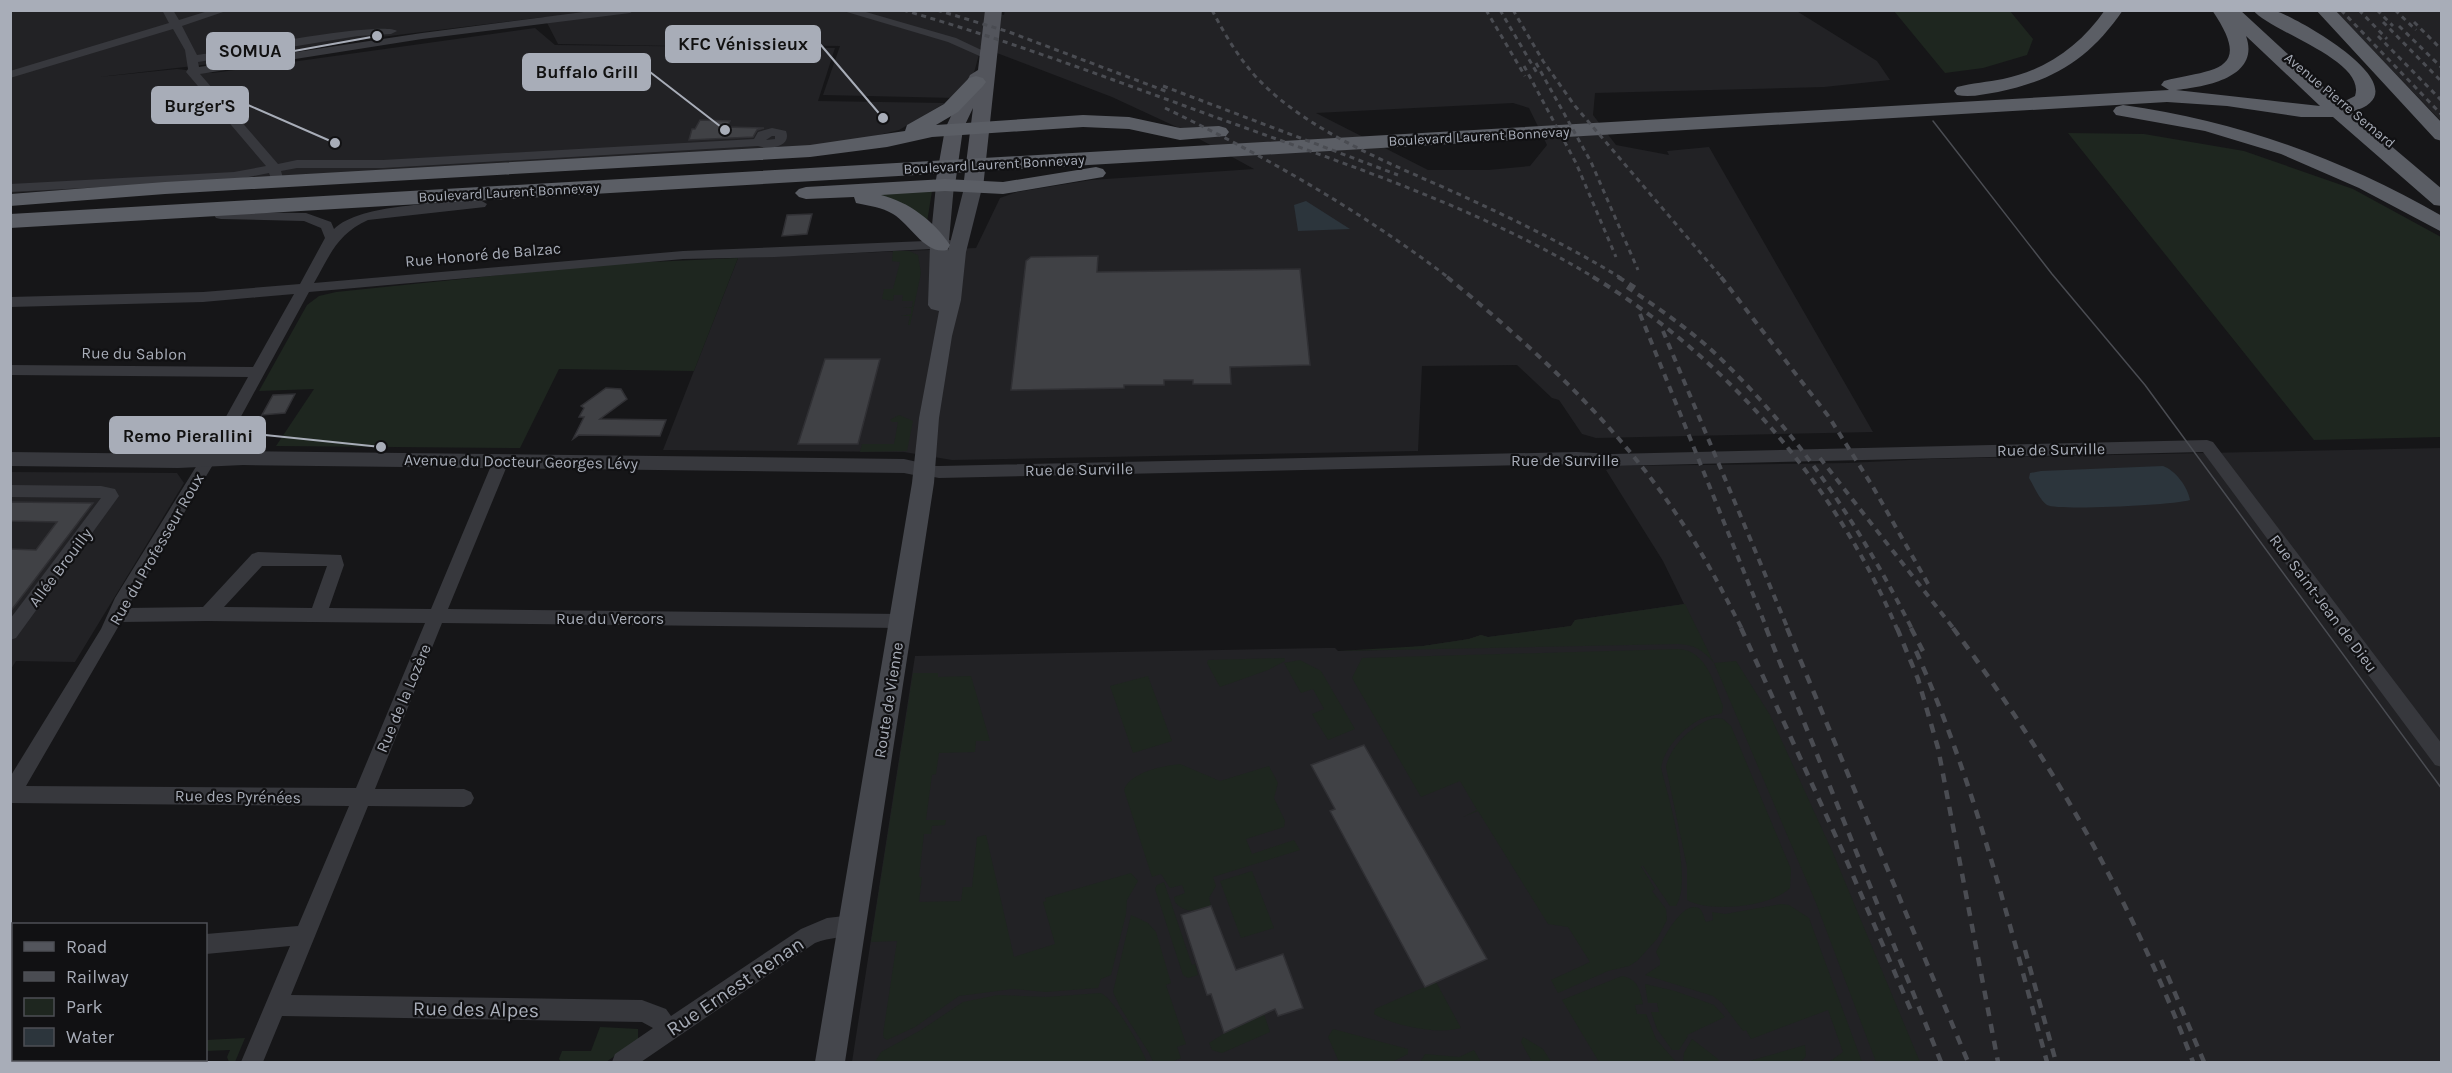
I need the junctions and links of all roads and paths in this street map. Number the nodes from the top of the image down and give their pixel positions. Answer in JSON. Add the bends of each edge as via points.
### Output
{"nodes":[{"id":1,"x":167,"y":10,"type":"edge"},
{"id":2,"x":224,"y":10,"type":"edge"},
{"id":3,"x":630,"y":10,"type":"edge"},
{"id":4,"x":845,"y":10,"type":"edge"},
{"id":5,"x":994,"y":10,"type":"edge"},
{"id":6,"x":2114,"y":10,"type":"edge"},
{"id":7,"x":2221,"y":10,"type":"edge"},
{"id":8,"x":2231,"y":10,"type":"edge"},
{"id":9,"x":2242,"y":10,"type":"edge"},
{"id":10,"x":2262,"y":10,"type":"edge"},
{"id":11,"x":2274,"y":10,"type":"edge"},
{"id":12,"x":2306,"y":10,"type":"edge"},
{"id":13,"x":2325,"y":10,"type":"edge"},
{"id":14,"x":561,"y":13,"type":"edge"},
{"id":15,"x":176,"y":25,"type":"junction"},
{"id":16,"x":2310,"y":39,"type":"junction"},
{"id":17,"x":2364,"y":53,"type":"junction"},
{"id":18,"x":988,"y":56,"type":"junction"},
{"id":19,"x":193,"y":66,"type":"junction"},
{"id":20,"x":10,"y":75,"type":"edge"},
{"id":21,"x":976,"y":82,"type":"junction"},
{"id":22,"x":1922,"y":98,"type":"junction"},
{"id":23,"x":1977,"y":106,"type":"junction"},
{"id":24,"x":1616,"y":122,"type":"junction"},
{"id":25,"x":1061,"y":123,"type":"junction"},
{"id":26,"x":1523,"y":127,"type":"junction"},
{"id":27,"x":980,"y":128,"type":"junction"},
{"id":28,"x":954,"y":129,"type":"junction"},
{"id":29,"x":2442,"y":135,"type":"edge"},
{"id":30,"x":1195,"y":137,"type":"junction"},
{"id":31,"x":867,"y":144,"type":"junction"},
{"id":32,"x":1075,"y":153,"type":"junction"},
{"id":33,"x":1225,"y":153,"type":"junction"},
{"id":34,"x":846,"y":168,"type":"junction"},
{"id":35,"x":276,"y":175,"type":"junction"},
{"id":36,"x":1036,"y":183,"type":"junction"},
{"id":37,"x":945,"y":185,"type":"junction"},
{"id":38,"x":2442,"y":185,"type":"edge"},
{"id":39,"x":10,"y":188,"type":"edge"},
{"id":40,"x":973,"y":188,"type":"junction"},
{"id":41,"x":797,"y":193,"type":"junction"},
{"id":42,"x":10,"y":200,"type":"edge"},
{"id":43,"x":2442,"y":200,"type":"edge"},
{"id":44,"x":480,"y":204,"type":"junction"},
{"id":45,"x":10,"y":208,"type":"edge"},
{"id":46,"x":148,"y":213,"type":"junction"},
{"id":47,"x":221,"y":215,"type":"junction"},
{"id":48,"x":10,"y":221,"type":"edge"},
{"id":49,"x":2442,"y":225,"type":"edge"},
{"id":50,"x":332,"y":238,"type":"junction"},
{"id":51,"x":949,"y":244,"type":"junction"},
{"id":52,"x":305,"y":290,"type":"junction"},
{"id":53,"x":10,"y":302,"type":"edge"},
{"id":54,"x":10,"y":370,"type":"edge"},
{"id":55,"x":257,"y":372,"type":"junction"},
{"id":56,"x":2206,"y":446,"type":"joint"},
{"id":57,"x":10,"y":459,"type":"edge"},
{"id":58,"x":208,"y":459,"type":"junction"},
{"id":59,"x":501,"y":461,"type":"junction"},
{"id":60,"x":924,"y":470,"type":"junction"},
{"id":61,"x":10,"y":491,"type":"edge"},
{"id":62,"x":207,"y":614,"type":"junction"},
{"id":63,"x":116,"y":615,"type":"junction"},
{"id":64,"x":318,"y":616,"type":"junction"},
{"id":65,"x":436,"y":617,"type":"junction"},
{"id":66,"x":901,"y":621,"type":"junction"},
{"id":67,"x":10,"y":633,"type":"edge"},
{"id":68,"x":2442,"y":759,"type":"edge"},
{"id":69,"x":11,"y":794,"type":"edge"},
{"id":70,"x":361,"y":798,"type":"junction"},
{"id":71,"x":464,"y":798,"type":"dead end"},
{"id":72,"x":853,"y":926,"type":"junction"},
{"id":73,"x":304,"y":935,"type":"junction"},
{"id":74,"x":207,"y":944,"type":"edge"},
{"id":75,"x":276,"y":1005,"type":"junction"},
{"id":76,"x":669,"y":1031,"type":"junction"},
{"id":77,"x":252,"y":1062,"type":"edge"},
{"id":78,"x":623,"y":1062,"type":"edge"},
{"id":79,"x":830,"y":1062,"type":"edge"}],
"edges":[{"from":1,"to":15,"type":"street"},
{"from":2,"to":15,"type":"street"},
{"from":3,"to":14,"type":"street"},
{"from":4,"to":18,"type":"street","via":[[952,40]]},
{"from":5,"to":18,"type":"main road"},
{"from":6,"to":22,"type":"highway","via":[[2090,41],[2052,70],[2005,85]]},
{"from":7,"to":22,"type":"highway","via":[[2237,36],[2240,59],[2234,67],[2202,81],[2124,89]]},
{"from":8,"to":43,"type":"highway","via":[[2302,80]]},
{"from":9,"to":38,"type":"highway","name":"Avenue Pierre Semard","via":[[2312,77]]},
{"from":10,"to":16,"type":"highway"},
{"from":11,"to":16,"type":"highway"},
{"from":12,"to":17,"type":"highway"},
{"from":13,"to":17,"type":"highway"},
{"from":14,"to":19,"type":"street","via":[[412,38]]},
{"from":15,"to":19,"type":"street","via":[[191,50]]},
{"from":15,"to":20,"type":"street"},
{"from":16,"to":23,"type":"highway","via":[[2355,68],[2367,89],[2363,99],[2346,107],[2314,111],[2177,96]]},
{"from":17,"to":29,"type":"highway"},
{"from":18,"to":21,"type":"main road","name":"Route de Vienne"},
{"from":18,"to":27,"type":"main road","name":"Route de Vienne"},
{"from":19,"to":35,"type":"street"},
{"from":21,"to":28,"type":"main road","name":"Route de Vienne"},
{"from":21,"to":31,"type":"highway","via":[[959,102],[936,118]]},
{"from":22,"to":24,"type":"highway","name":"Boulevard Laurent Bonnevay"},
{"from":23,"to":24,"type":"highway","name":"Boulevard Laurent Bonnevay"},
{"from":23,"to":49,"type":"highway","via":[[2121,111],[2221,128],[2349,173]]},
{"from":24,"to":26,"type":"highway","name":"Boulevard Laurent Bonnevay"},
{"from":25,"to":27,"type":"highway"},
{"from":25,"to":30,"type":"highway","via":[[1122,123]]},
{"from":25,"to":36,"type":"highway","via":[[1027,133],[1017,142],[1015,173]]},
{"from":26,"to":30,"type":"highway","name":"Boulevard Laurent Bonnevay"},
{"from":26,"to":33,"type":"highway","name":"Boulevard Laurent Bonnevay","via":[[1469,136]]},
{"from":27,"to":28,"type":"highway"},
{"from":27,"to":40,"type":"main road","name":"Route de Vienne"},
{"from":28,"to":31,"type":"highway"},
{"from":28,"to":37,"type":"main road","name":"Route de Vienne"},
{"from":30,"to":32,"type":"highway","name":"Boulevard Laurent Bonnevay"},
{"from":31,"to":34,"type":"highway"},
{"from":31,"to":34,"type":"highway","via":[[900,153],[901,169],[896,176],[885,183]]},
{"from":32,"to":33,"type":"highway","name":"Boulevard Laurent Bonnevay"},
{"from":32,"to":34,"type":"highway","name":"Boulevard Laurent Bonnevay"},
{"from":33,"to":36,"type":"highway"},
{"from":34,"to":35,"type":"highway"},
{"from":34,"to":35,"type":"street","via":[[778,143],[783,136],[776,132],[765,134],[759,141],[383,165],[297,164]]},
{"from":34,"to":37,"type":"highway"},
{"from":34,"to":41,"type":"highway"},
{"from":34,"to":45,"type":"highway","name":"Boulevard Laurent Bonnevay"},
{"from":34,"to":46,"type":"highway","name":"Boulevard Laurent Bonnevay"},
{"from":35,"to":39,"type":"street"},
{"from":35,"to":42,"type":"highway"},
{"from":36,"to":40,"type":"highway"},
{"from":37,"to":40,"type":"highway"},
{"from":37,"to":51,"type":"main road","name":"Route de Vienne"},
{"from":40,"to":51,"type":"main road","name":"Route de Vienne"},
{"from":41,"to":44,"type":"highway"},
{"from":41,"to":51,"type":"highway","via":[[857,197],[895,205]]},
{"from":44,"to":47,"type":"highway"},
{"from":44,"to":50,"type":"street","name":"Rue du Professeur Roux","via":[[365,216],[347,224]]},
{"from":46,"to":47,"type":"highway"},
{"from":46,"to":48,"type":"highway","name":"Boulevard Laurent Bonnevay"},
{"from":47,"to":50,"type":"street","via":[[306,217],[326,225]]},
{"from":50,"to":52,"type":"street","name":"Rue du Professeur Roux"},
{"from":51,"to":52,"type":"street","name":"Rue Honoré de Balzac","via":[[683,255]]},
{"from":51,"to":60,"type":"main road","name":"Route de Vienne","via":[[938,295],[942,336]]},
{"from":52,"to":53,"type":"street","name":"Rue Honoré de Balzac"},
{"from":52,"to":55,"type":"street","name":"Rue du Professeur Roux"},
{"from":54,"to":55,"type":"street","name":"Rue du Sablon"},
{"from":55,"to":58,"type":"street","name":"Rue du Professeur Roux"},
{"from":56,"to":60,"type":"street","name":"Rue de Surville"},
{"from":56,"to":68,"type":"street","name":"Rue Saint-Jean de Dieu"},
{"from":57,"to":58,"type":"street","name":"Avenue du Docteur Georges Lévy"},
{"from":58,"to":59,"type":"street","name":"Avenue du Docteur Georges Lévy"},
{"from":58,"to":63,"type":"street","name":"Rue du Professeur Roux"},
{"from":59,"to":60,"type":"street","name":"Avenue du Docteur Georges Lévy","via":[[904,466]]},
{"from":59,"to":65,"type":"street","name":"Rue de la Lozère"},
{"from":60,"to":66,"type":"main road","name":"Route de Vienne"},
{"from":61,"to":67,"type":"street","name":"Allée Brouilly","via":[[101,492],[111,496]]},
{"from":62,"to":63,"type":"street","name":"Rue du Vercors"},
{"from":62,"to":64,"type":"street","name":"Rue du Vercors"},
{"from":62,"to":64,"type":"street","via":[[258,559],[335,560]]},
{"from":63,"to":69,"type":"street","name":"Rue du Professeur Roux"},
{"from":64,"to":65,"type":"street","name":"Rue du Vercors"},
{"from":65,"to":66,"type":"street","name":"Rue du Vercors"},
{"from":65,"to":70,"type":"street","name":"Rue de la Lozère"},
{"from":66,"to":72,"type":"main road","name":"Route de Vienne"},
{"from":69,"to":70,"type":"street","name":"Rue des Pyrénées"},
{"from":70,"to":71,"type":"street","name":"Rue des Pyrénées"},
{"from":70,"to":73,"type":"street","name":"Rue de la Lozère"},
{"from":72,"to":76,"type":"street","name":"Rue Ernest Renan","via":[[827,928],[808,936]]},
{"from":72,"to":79,"type":"main road","name":"Route de Vienne"},
{"from":73,"to":74,"type":"street"},
{"from":73,"to":75,"type":"street","name":"Rue de la Lozère"},
{"from":75,"to":76,"type":"street","name":"Rue des Alpes","via":[[642,1011],[658,1017]]},
{"from":75,"to":77,"type":"street","name":"Rue de la Lozère"},
{"from":76,"to":78,"type":"street","name":"Rue Ernest Renan"}]}
